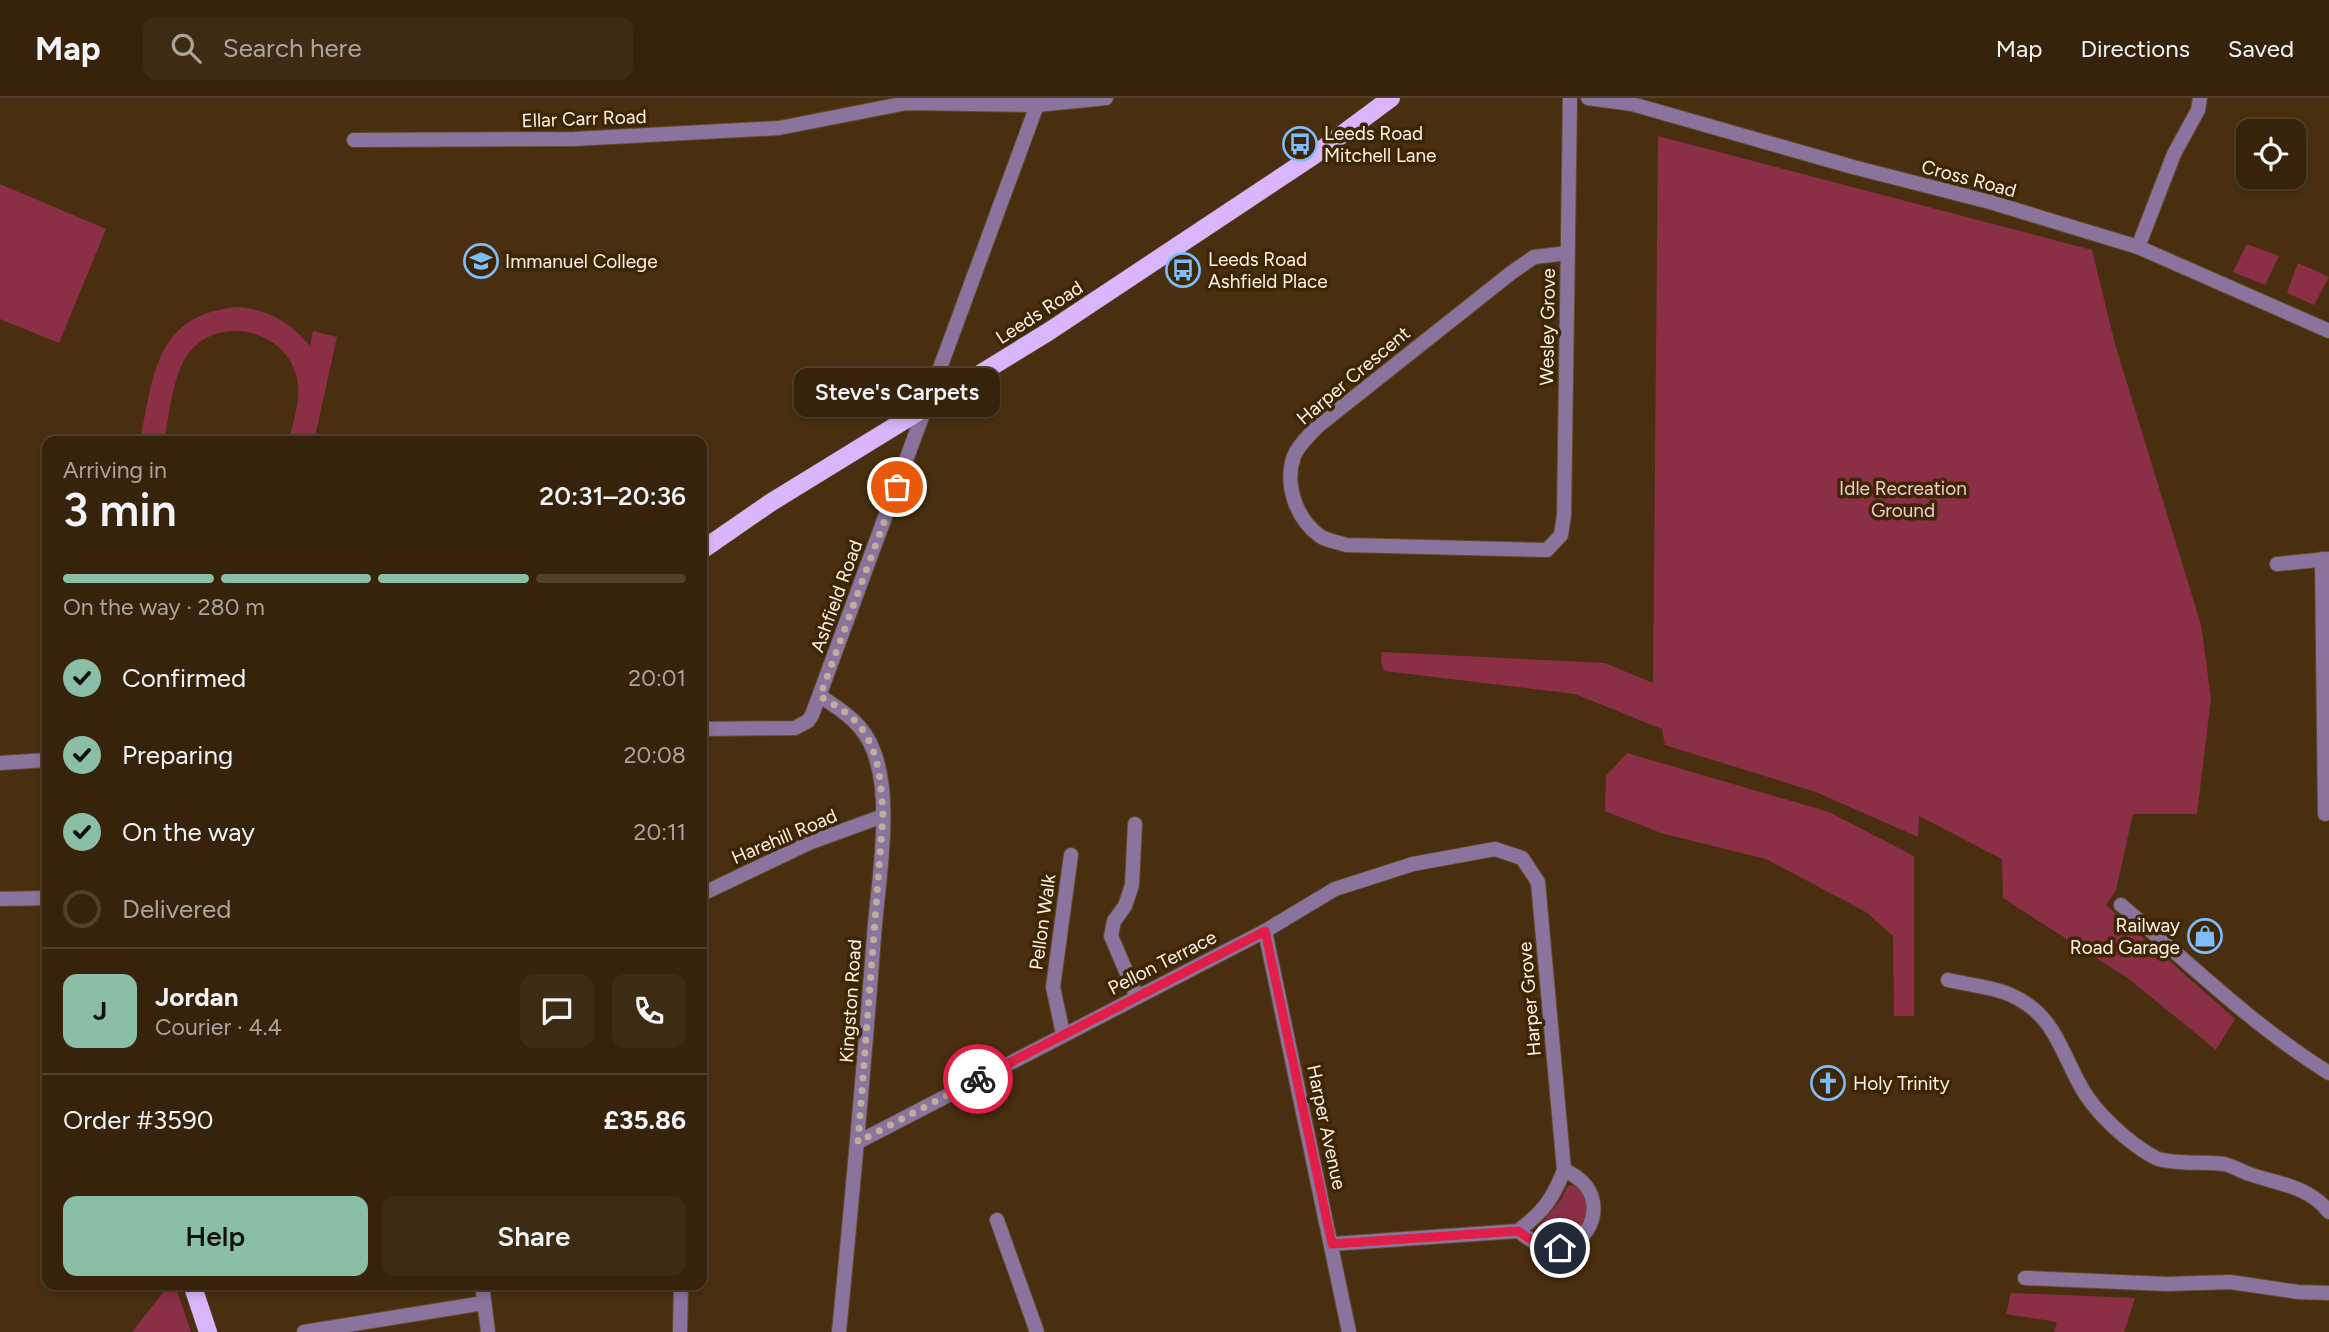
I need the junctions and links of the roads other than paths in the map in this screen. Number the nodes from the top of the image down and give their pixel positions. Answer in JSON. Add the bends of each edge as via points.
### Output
{"nodes":[{"id":1,"x":1106,"y":98,"type":"edge"},
{"id":2,"x":1570,"y":98,"type":"edge"},
{"id":3,"x":1588,"y":98,"type":"edge"},
{"id":4,"x":2200,"y":98,"type":"edge"},
{"id":5,"x":1388,"y":99,"type":"edge"},
{"id":6,"x":1037,"y":105,"type":"junction"},
{"id":7,"x":354,"y":140,"type":"dead end"},
{"id":8,"x":2138,"y":247,"type":"junction"},
{"id":9,"x":1568,"y":253,"type":"junction"},
{"id":10,"x":2329,"y":331,"type":"edge"},
{"id":11,"x":925,"y":409,"type":"junction"},
{"id":12,"x":707,"y":547,"type":"edge"},
{"id":13,"x":1547,"y":551,"type":"joint"},
{"id":14,"x":2325,"y":559,"type":"edge"},
{"id":15,"x":2277,"y":564,"type":"dead end"},
{"id":16,"x":2326,"y":677,"type":"edge"},
{"id":17,"x":820,"y":696,"type":"junction"},
{"id":18,"x":707,"y":729,"type":"edge"},
{"id":19,"x":42,"y":760,"type":"edge"},
{"id":20,"x":0,"y":763,"type":"edge"},
{"id":21,"x":2327,"y":779,"type":"edge"},
{"id":22,"x":2325,"y":814,"type":"dead end"},
{"id":23,"x":883,"y":816,"type":"junction"},
{"id":24,"x":1135,"y":824,"type":"dead end"},
{"id":25,"x":1495,"y":849,"type":"joint"},
{"id":26,"x":1071,"y":855,"type":"dead end"},
{"id":27,"x":707,"y":892,"type":"edge"},
{"id":28,"x":42,"y":898,"type":"edge"},
{"id":29,"x":0,"y":899,"type":"edge"},
{"id":30,"x":2121,"y":905,"type":"dead end"},
{"id":31,"x":1265,"y":931,"type":"junction"},
{"id":32,"x":1948,"y":980,"type":"dead end"},
{"id":33,"x":1137,"y":997,"type":"junction"},
{"id":34,"x":1063,"y":1034,"type":"junction"},
{"id":35,"x":2329,"y":1073,"type":"edge"},
{"id":36,"x":858,"y":1142,"type":"junction"},
{"id":37,"x":1564,"y":1170,"type":"junction"},
{"id":38,"x":2329,"y":1212,"type":"edge"},
{"id":39,"x":997,"y":1220,"type":"dead end"},
{"id":40,"x":1518,"y":1231,"type":"junction"},
{"id":41,"x":1332,"y":1244,"type":"junction"},
{"id":42,"x":2025,"y":1278,"type":"dead end"},
{"id":43,"x":194,"y":1290,"type":"edge"},
{"id":44,"x":483,"y":1290,"type":"edge"},
{"id":45,"x":681,"y":1290,"type":"edge"},
{"id":46,"x":2329,"y":1293,"type":"edge"},
{"id":47,"x":484,"y":1303,"type":"junction"},
{"id":48,"x":208,"y":1332,"type":"edge"},
{"id":49,"x":304,"y":1332,"type":"edge"},
{"id":50,"x":488,"y":1332,"type":"edge"},
{"id":51,"x":680,"y":1332,"type":"edge"},
{"id":52,"x":839,"y":1332,"type":"edge"},
{"id":53,"x":1037,"y":1332,"type":"edge"},
{"id":54,"x":1349,"y":1332,"type":"edge"}],
"edges":[{"from":1,"to":6,"type":"street","name":"Ellar Carr Road"},
{"from":2,"to":9,"type":"street","name":"Wesley Grove"},
{"from":3,"to":8,"type":"street","name":"Cross Road","via":[[1632,104]]},
{"from":4,"to":8,"type":"street"},
{"from":5,"to":11,"type":"main road","name":"Leeds Road","via":[[1313,156]]},
{"from":6,"to":7,"type":"street","name":"Ellar Carr Road","via":[[907,103],[779,128],[587,139]]},
{"from":6,"to":11,"type":"street","name":"Ashfield Road"},
{"from":8,"to":10,"type":"street","name":"Cross Road"},
{"from":9,"to":13,"type":"street","name":"Wesley Grove","via":[[1564,515],[1561,535]]},
{"from":9,"to":13,"type":"street","name":"Harper Crescent","via":[[1534,257],[1511,272],[1318,426],[1294,454],[1290,474],[1303,519],[1321,537],[1346,545]]},
{"from":11,"to":12,"type":"main road","name":"Leeds Road"},
{"from":11,"to":17,"type":"street","name":"Ashfield Road"},
{"from":14,"to":15,"type":"street"},
{"from":14,"to":16,"type":"street"},
{"from":16,"to":21,"type":"street"},
{"from":17,"to":18,"type":"street","name":"Ashfield Road","via":[[808,722],[795,729]]},
{"from":17,"to":23,"type":"street","name":"Kingston Road","via":[[853,718],[866,735],[874,753]]},
{"from":19,"to":20,"type":"street"},
{"from":21,"to":22,"type":"street"},
{"from":23,"to":27,"type":"street","name":"Harehill Road","via":[[809,843]]},
{"from":23,"to":36,"type":"street","name":"Kingston Road"},
{"from":24,"to":33,"type":"street","via":[[1129,897],[1114,921],[1111,936]]},
{"from":25,"to":31,"type":"street","name":"Pellon Terrace","via":[[1413,864],[1335,889]]},
{"from":25,"to":37,"type":"street","name":"Harper Grove","via":[[1522,859],[1538,882]]},
{"from":26,"to":34,"type":"street","name":"Pellon Walk","via":[[1053,987]]},
{"from":28,"to":29,"type":"street"},
{"from":30,"to":35,"type":"street","via":[[2235,1006]]},
{"from":31,"to":33,"type":"street","name":"Pellon Terrace"},
{"from":31,"to":41,"type":"street","name":"Harper Avenue"},
{"from":32,"to":38,"type":"street","via":[[1996,990],[2034,1009],[2059,1039],[2095,1109],[2158,1159],[2228,1165],[2308,1193]]},
{"from":33,"to":34,"type":"street","name":"Pellon Terrace"},
{"from":34,"to":36,"type":"street","name":"Pellon Terrace"},
{"from":36,"to":52,"type":"street","name":"Kingston Road"},
{"from":37,"to":40,"type":"street","via":[[1546,1206]]},
{"from":37,"to":40,"type":"street","via":[[1579,1178],[1593,1200],[1591,1225],[1583,1236],[1560,1248],[1535,1243]]},
{"from":39,"to":53,"type":"street"},
{"from":40,"to":41,"type":"street"},
{"from":41,"to":54,"type":"street","name":"Harper Avenue"},
{"from":42,"to":46,"type":"street","via":[[2230,1282]]},
{"from":43,"to":48,"type":"main road"},
{"from":44,"to":47,"type":"street"},
{"from":45,"to":51,"type":"street"},
{"from":47,"to":49,"type":"street"},
{"from":47,"to":50,"type":"street"}]}
